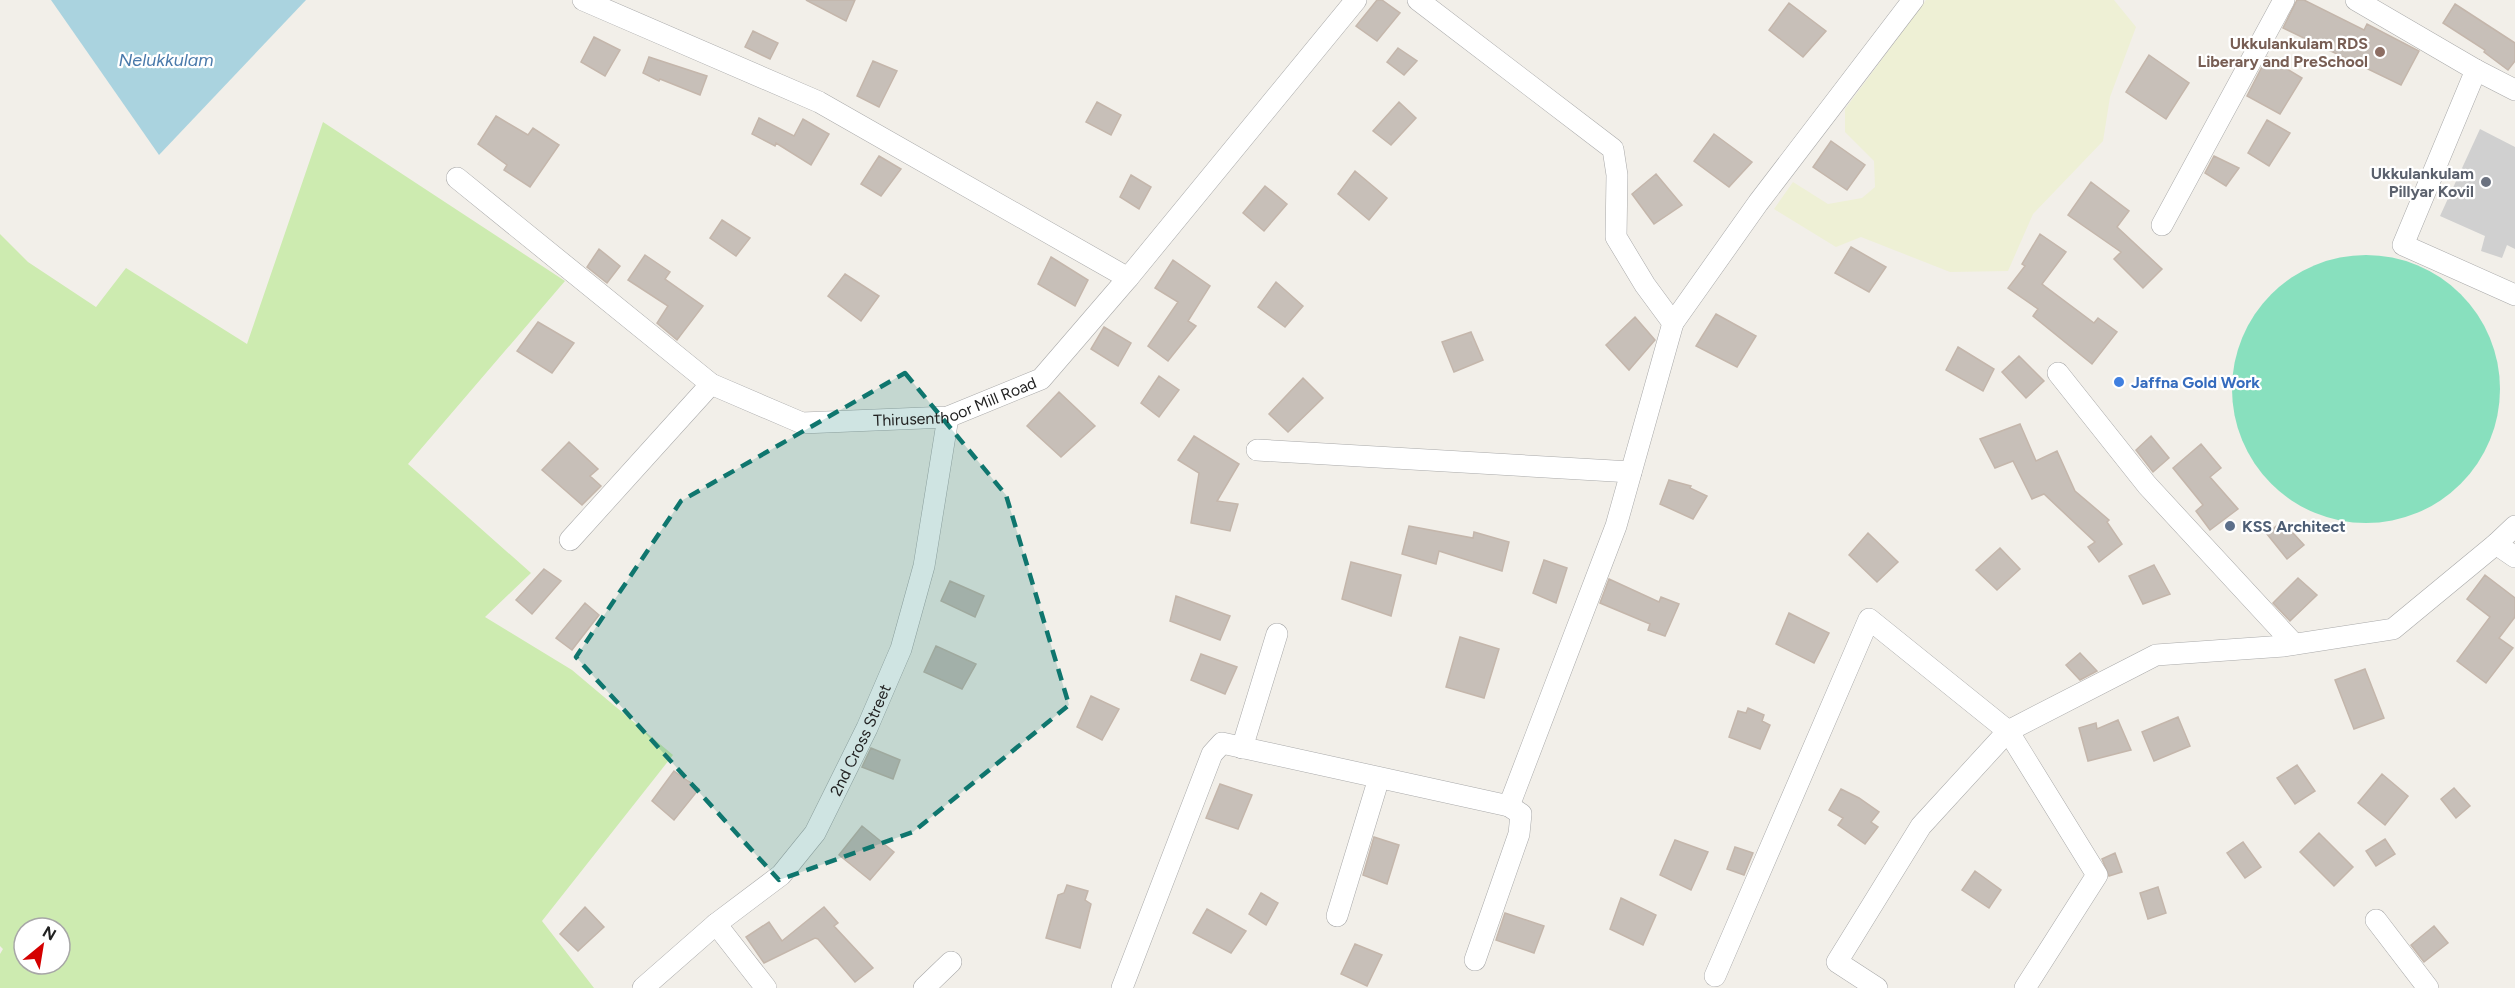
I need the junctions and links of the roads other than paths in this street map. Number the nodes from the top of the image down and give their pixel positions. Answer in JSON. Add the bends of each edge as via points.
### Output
{"nodes":[{"id":1,"x":583,"y":0,"type":"edge"},
{"id":2,"x":1356,"y":0,"type":"edge"},
{"id":3,"x":1418,"y":0,"type":"edge"},
{"id":4,"x":1913,"y":0,"type":"edge"},
{"id":5,"x":2284,"y":0,"type":"edge"},
{"id":6,"x":2356,"y":0,"type":"edge"},
{"id":7,"x":2475,"y":70,"type":"junction"},
{"id":8,"x":2515,"y":90,"type":"edge"},
{"id":9,"x":457,"y":178,"type":"dead end"},
{"id":10,"x":2162,"y":225,"type":"dead end"},
{"id":11,"x":1128,"y":278,"type":"junction"},
{"id":12,"x":2515,"y":295,"type":"edge"},
{"id":13,"x":1673,"y":324,"type":"junction"},
{"id":14,"x":2058,"y":373,"type":"dead end"},
{"id":15,"x":711,"y":384,"type":"junction"},
{"id":16,"x":948,"y":417,"type":"junction"},
{"id":17,"x":1257,"y":450,"type":"dead end"},
{"id":18,"x":1631,"y":472,"type":"junction"},
{"id":19,"x":2515,"y":526,"type":"edge"},
{"id":20,"x":570,"y":540,"type":"dead end"},
{"id":21,"x":2496,"y":544,"type":"junction"},
{"id":22,"x":2515,"y":557,"type":"edge"},
{"id":23,"x":1277,"y":634,"type":"dead end"},
{"id":24,"x":2294,"y":644,"type":"junction"},
{"id":25,"x":2008,"y":731,"type":"junction"},
{"id":26,"x":1242,"y":747,"type":"junction"},
{"id":27,"x":1379,"y":778,"type":"junction"},
{"id":28,"x":1509,"y":806,"type":"junction"},
{"id":29,"x":1337,"y":916,"type":"dead end"},
{"id":30,"x":2376,"y":920,"type":"dead end"},
{"id":31,"x":716,"y":924,"type":"junction"},
{"id":32,"x":1475,"y":960,"type":"dead end"},
{"id":33,"x":951,"y":962,"type":"dead end"},
{"id":34,"x":1715,"y":976,"type":"dead end"},
{"id":35,"x":643,"y":988,"type":"edge"},
{"id":36,"x":766,"y":988,"type":"edge"},
{"id":37,"x":924,"y":988,"type":"edge"},
{"id":38,"x":1122,"y":988,"type":"edge"},
{"id":39,"x":1877,"y":988,"type":"edge"},
{"id":40,"x":2025,"y":988,"type":"edge"},
{"id":41,"x":2428,"y":988,"type":"edge"}],
"edges":[{"from":1,"to":11,"type":"street","via":[[819,102]]},
{"from":2,"to":11,"type":"street","name":"Thirusenthoor Mill Road"},
{"from":3,"to":13,"type":"street","via":[[1613,149],[1617,175],[1616,237]]},
{"from":4,"to":13,"type":"street","via":[[1758,203]]},
{"from":5,"to":10,"type":"street"},
{"from":6,"to":7,"type":"street"},
{"from":7,"to":8,"type":"street"},
{"from":7,"to":12,"type":"street","via":[[2403,244]]},
{"from":9,"to":15,"type":"street","name":"Thirusenthoor Mill Road"},
{"from":11,"to":16,"type":"street","name":"Thirusenthoor Mill Road","via":[[1041,379]]},
{"from":13,"to":18,"type":"street"},
{"from":14,"to":24,"type":"street","via":[[2147,484]]},
{"from":15,"to":16,"type":"street","name":"Thirusenthoor Mill Road","via":[[802,423]]},
{"from":15,"to":20,"type":"street"},
{"from":16,"to":31,"type":"street","name":"2nd Cross Street","via":[[924,566],[901,649],[867,728],[815,832],[780,875]]},
{"from":17,"to":18,"type":"street"},
{"from":18,"to":28,"type":"street","via":[[1616,526]]},
{"from":19,"to":21,"type":"street"},
{"from":21,"to":22,"type":"street"},
{"from":21,"to":24,"type":"street","via":[[2392,629]]},
{"from":23,"to":26,"type":"street"},
{"from":24,"to":25,"type":"street","via":[[2156,655]]},
{"from":25,"to":34,"type":"street","via":[[1869,619]]},
{"from":25,"to":39,"type":"street","via":[[1921,826],[1837,963]]},
{"from":25,"to":40,"type":"street","via":[[2097,876]]},
{"from":26,"to":27,"type":"street"},
{"from":26,"to":38,"type":"street","via":[[1222,743],[1212,754]]},
{"from":27,"to":28,"type":"street"},
{"from":27,"to":29,"type":"street"},
{"from":28,"to":32,"type":"street","via":[[1521,814],[1519,834]]},
{"from":30,"to":41,"type":"street"},
{"from":31,"to":35,"type":"street","name":"2nd Cross Street"},
{"from":31,"to":36,"type":"street"},
{"from":33,"to":37,"type":"street"}]}
